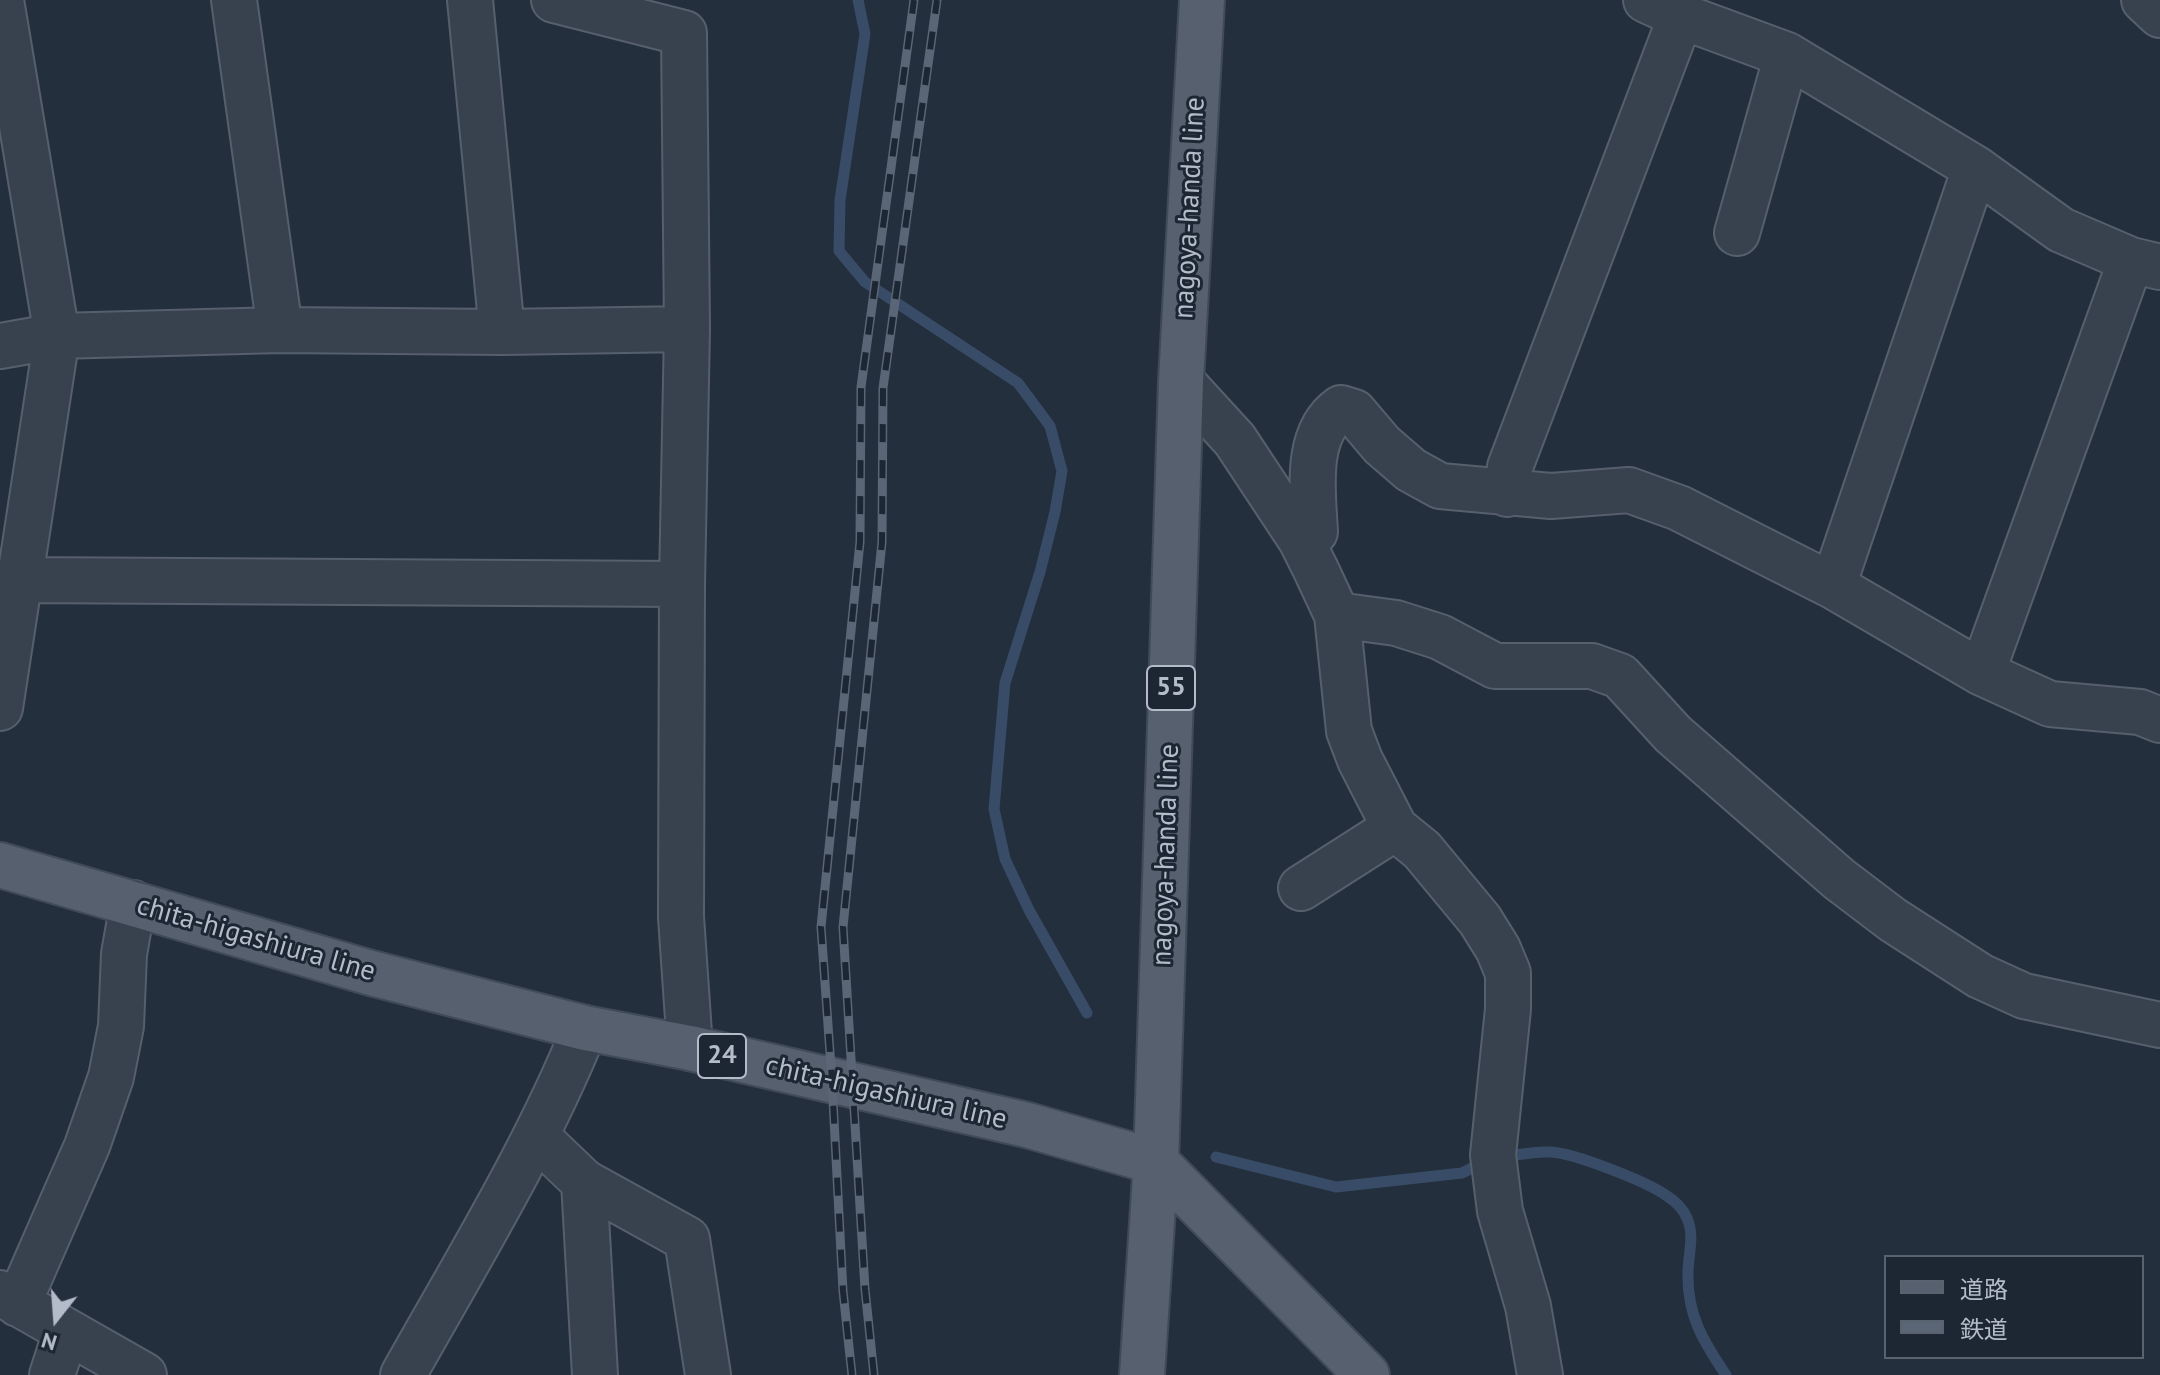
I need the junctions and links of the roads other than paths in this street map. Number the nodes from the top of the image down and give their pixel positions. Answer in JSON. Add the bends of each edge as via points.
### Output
{"nodes":[{"id":1,"x":1,"y":0,"type":"edge"},
{"id":2,"x":470,"y":0,"type":"edge"},
{"id":3,"x":554,"y":0,"type":"edge"},
{"id":4,"x":1202,"y":0,"type":"edge"},
{"id":5,"x":2144,"y":0,"type":"edge"},
{"id":6,"x":241,"y":1,"type":"edge"},
{"id":7,"x":1663,"y":8,"type":"edge"},
{"id":8,"x":2160,"y":15,"type":"edge"},
{"id":9,"x":1787,"y":55,"type":"junction"},
{"id":10,"x":1975,"y":168,"type":"junction"},
{"id":11,"x":1737,"y":233,"type":"dead end"},
{"id":12,"x":2145,"y":263,"type":"edge"},
{"id":13,"x":687,"y":329,"type":"junction"},
{"id":14,"x":280,"y":330,"type":"junction"},
{"id":15,"x":502,"y":332,"type":"junction"},
{"id":16,"x":57,"y":336,"type":"junction"},
{"id":17,"x":0,"y":346,"type":"edge"},
{"id":18,"x":1181,"y":381,"type":"junction"},
{"id":19,"x":1507,"y":494,"type":"junction"},
{"id":20,"x":1301,"y":540,"type":"junction"},
{"id":21,"x":10,"y":582,"type":"edge"},
{"id":22,"x":682,"y":584,"type":"junction"},
{"id":23,"x":1833,"y":586,"type":"junction"},
{"id":24,"x":1337,"y":615,"type":"junction"},
{"id":25,"x":1982,"y":673,"type":"junction"},
{"id":26,"x":0,"y":708,"type":"edge"},
{"id":27,"x":2160,"y":720,"type":"edge"},
{"id":28,"x":1395,"y":828,"type":"junction"},
{"id":29,"x":0,"y":865,"type":"edge"},
{"id":30,"x":1301,"y":888,"type":"dead end"},
{"id":31,"x":133,"y":903,"type":"junction"},
{"id":32,"x":2160,"y":1025,"type":"edge"},
{"id":33,"x":585,"y":1028,"type":"junction"},
{"id":34,"x":690,"y":1048,"type":"junction"},
{"id":35,"x":536,"y":1136,"type":"junction"},
{"id":36,"x":1156,"y":1162,"type":"junction"},
{"id":37,"x":584,"y":1182,"type":"junction"},
{"id":38,"x":9,"y":1298,"type":"edge"},
{"id":39,"x":66,"y":1332,"type":"junction"},
{"id":40,"x":52,"y":1375,"type":"edge"},
{"id":41,"x":144,"y":1375,"type":"edge"},
{"id":42,"x":403,"y":1375,"type":"edge"},
{"id":43,"x":595,"y":1375,"type":"edge"},
{"id":44,"x":708,"y":1375,"type":"edge"},
{"id":45,"x":1142,"y":1375,"type":"edge"},
{"id":46,"x":1367,"y":1375,"type":"edge"},
{"id":47,"x":1540,"y":1375,"type":"edge"}],
"edges":[{"from":1,"to":16,"type":"street"},
{"from":2,"to":15,"type":"street"},
{"from":3,"to":13,"type":"street","via":[[684,33]]},
{"from":4,"to":18,"type":"main road","name":"nagoya-handa line","number":"55"},
{"from":5,"to":8,"type":"street"},
{"from":6,"to":14,"type":"street"},
{"from":7,"to":9,"type":"street"},
{"from":7,"to":19,"type":"street","via":[[1510,467]]},
{"from":9,"to":10,"type":"street"},
{"from":9,"to":11,"type":"street"},
{"from":10,"to":12,"type":"street","via":[[2061,230]]},
{"from":10,"to":23,"type":"street"},
{"from":12,"to":25,"type":"street"},
{"from":13,"to":15,"type":"street"},
{"from":13,"to":22,"type":"street"},
{"from":14,"to":15,"type":"street"},
{"from":14,"to":16,"type":"street"},
{"from":16,"to":17,"type":"street"},
{"from":16,"to":21,"type":"street"},
{"from":18,"to":20,"type":"street","via":[[1235,440]]},
{"from":18,"to":36,"type":"main road","name":"nagoya-handa line","number":"55"},
{"from":19,"to":20,"type":"street","via":[[1440,486],[1411,470],[1354,412],[1341,408],[1331,415],[1317,443],[1312,478],[1315,532]]},
{"from":19,"to":23,"type":"street","via":[[1629,490],[1679,508]]},
{"from":20,"to":24,"type":"street"},
{"from":21,"to":22,"type":"street"},
{"from":21,"to":26,"type":"street"},
{"from":22,"to":34,"type":"street","via":[[681,917]]},
{"from":23,"to":25,"type":"street"},
{"from":24,"to":28,"type":"street","via":[[1349,731]]},
{"from":24,"to":32,"type":"street","via":[[1426,632],[1495,666],[1592,666],[1620,676],[1673,734],[1893,920],[1980,976],[2024,996]]},
{"from":25,"to":27,"type":"street","via":[[2050,704],[2140,712]]},
{"from":28,"to":30,"type":"street"},
{"from":28,"to":47,"type":"street","via":[[1422,850],[1480,920],[1508,973],[1493,1155],[1500,1211],[1528,1306]]},
{"from":29,"to":31,"type":"main road","name":"chita-higashiura line","number":"24"},
{"from":31,"to":33,"type":"main road","name":"chita-higashiura line","number":"24","via":[[371,973]]},
{"from":31,"to":38,"type":"street","via":[[111,1077],[87,1146]]},
{"from":33,"to":34,"type":"main road","name":"chita-higashiura line","number":"24"},
{"from":33,"to":35,"type":"street"},
{"from":34,"to":36,"type":"main road","name":"chita-higashiura line","number":"24","via":[[1027,1125]]},
{"from":35,"to":37,"type":"street"},
{"from":35,"to":42,"type":"street"},
{"from":36,"to":45,"type":"main road","name":"nagoya-handa line","number":"55"},
{"from":36,"to":46,"type":"main road","name":"chita-higashiura line","number":"24"},
{"from":37,"to":43,"type":"street"},
{"from":37,"to":44,"type":"street","via":[[687,1239]]},
{"from":38,"to":39,"type":"street"},
{"from":39,"to":40,"type":"street"},
{"from":39,"to":41,"type":"street"}]}
